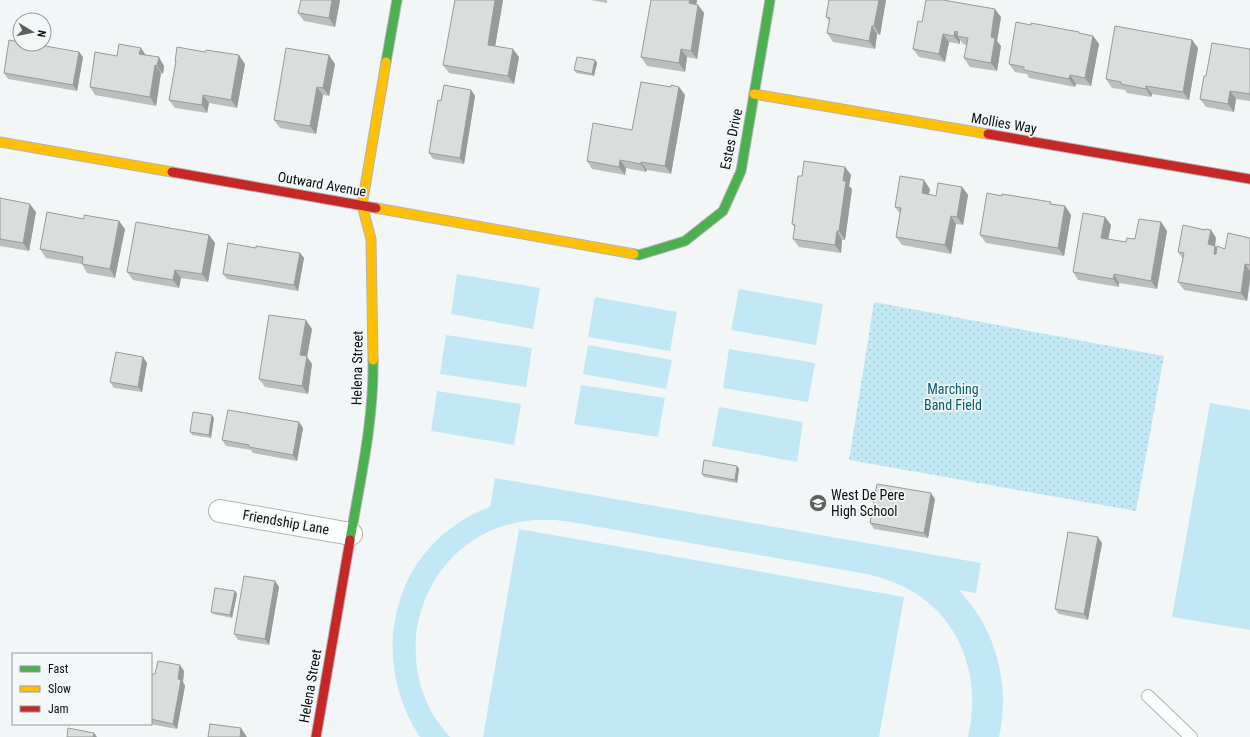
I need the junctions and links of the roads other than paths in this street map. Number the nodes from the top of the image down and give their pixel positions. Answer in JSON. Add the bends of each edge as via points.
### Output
{"nodes":[{"id":1,"x":397,"y":0,"type":"edge"},
{"id":2,"x":770,"y":0,"type":"edge"},
{"id":3,"x":754,"y":94,"type":"junction"},
{"id":4,"x":0,"y":142,"type":"edge"},
{"id":5,"x":1250,"y":179,"type":"edge"},
{"id":6,"x":362,"y":205,"type":"junction"},
{"id":7,"x":640,"y":255,"type":"joint"},
{"id":8,"x":220,"y":511,"type":"dead end"},
{"id":9,"x":351,"y":534,"type":"junction"},
{"id":10,"x":1148,"y":696,"type":"dead end"},
{"id":11,"x":316,"y":737,"type":"edge"},
{"id":12,"x":1191,"y":737,"type":"edge"}],
"edges":[{"from":1,"to":6,"type":"street","name":"Helena Street"},
{"from":2,"to":3,"type":"street","name":"Estes Drive"},
{"from":3,"to":5,"type":"street","name":"Mollies Way"},
{"from":3,"to":7,"type":"street","name":"Estes Drive","via":[[741,171],[723,211],[685,241]]},
{"from":4,"to":6,"type":"street","name":"Outward Avenue"},
{"from":6,"to":7,"type":"street","name":"Outward Avenue"},
{"from":6,"to":9,"type":"street","name":"Helena Street","via":[[371,239],[373,378],[369,428]]},
{"from":8,"to":9,"type":"street","name":"Friendship Lane"},
{"from":9,"to":11,"type":"street","name":"Helena Street"},
{"from":10,"to":12,"type":"lane"}]}
